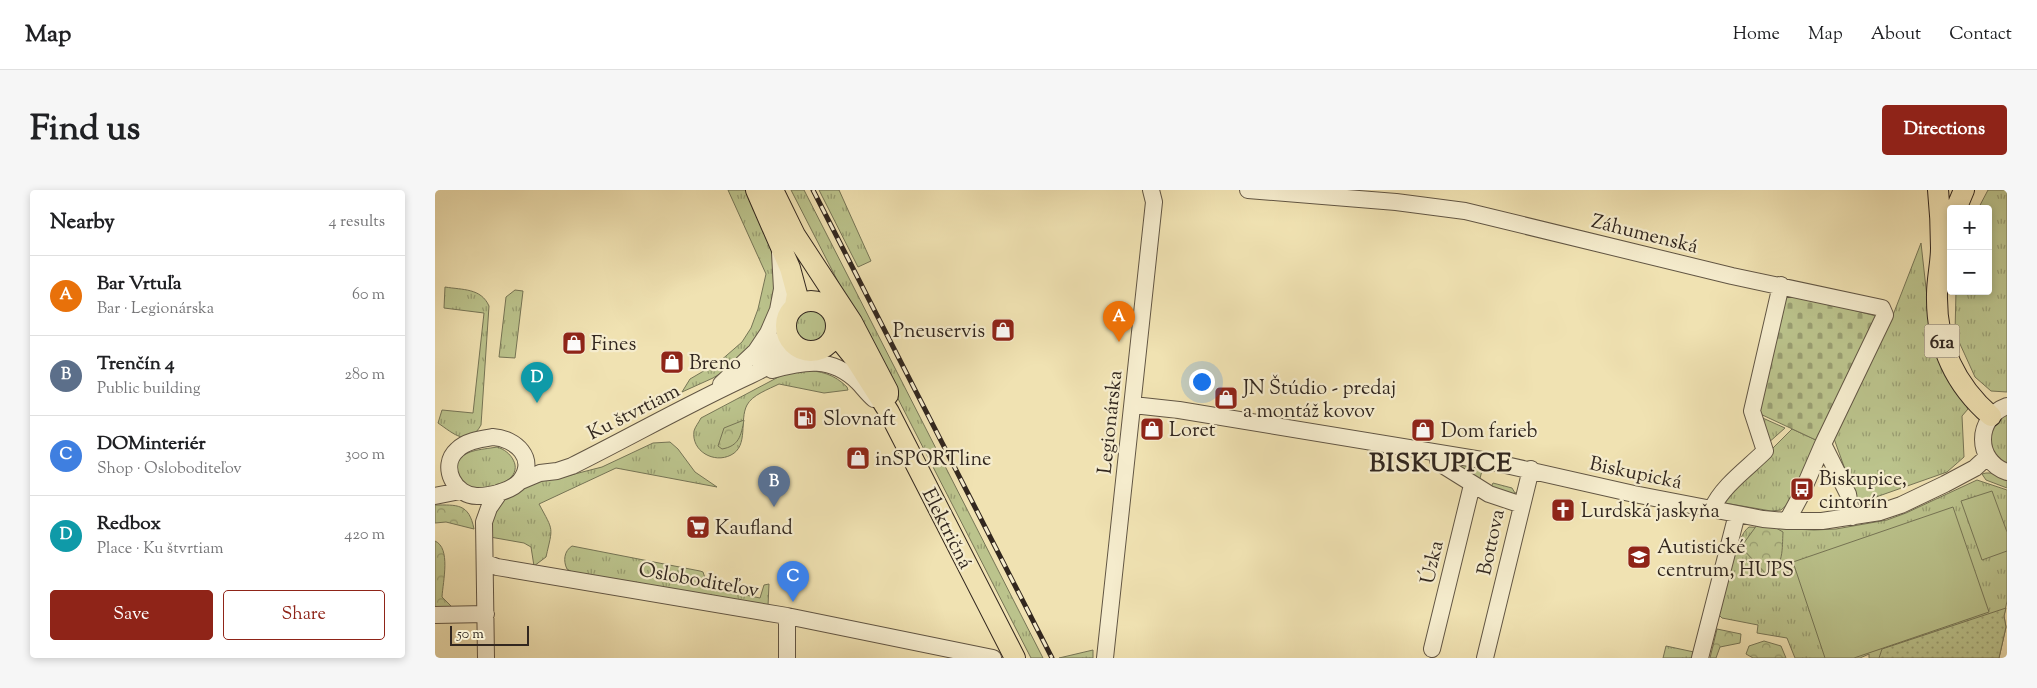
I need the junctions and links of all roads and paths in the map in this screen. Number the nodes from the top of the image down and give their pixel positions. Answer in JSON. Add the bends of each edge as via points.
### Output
{"nodes":[{"id":1,"x":756,"y":190,"type":"edge"},
{"id":2,"x":773,"y":190,"type":"edge"},
{"id":3,"x":1151,"y":190,"type":"edge"},
{"id":4,"x":1248,"y":190,"type":"edge"},
{"id":5,"x":1938,"y":190,"type":"edge"},
{"id":6,"x":1964,"y":190,"type":"edge"},
{"id":7,"x":1958,"y":205,"type":"edge"},
{"id":8,"x":1947,"y":234,"type":"edge"},
{"id":9,"x":787,"y":240,"type":"junction"},
{"id":10,"x":1941,"y":250,"type":"junction"},
{"id":11,"x":1781,"y":285,"type":"junction"},
{"id":12,"x":815,"y":301,"type":"junction"},
{"id":13,"x":795,"y":306,"type":"junction"},
{"id":14,"x":787,"y":333,"type":"junction"},
{"id":15,"x":829,"y":341,"type":"junction"},
{"id":16,"x":803,"y":350,"type":"junction"},
{"id":17,"x":751,"y":375,"type":"junction"},
{"id":18,"x":712,"y":393,"type":"junction"},
{"id":19,"x":1133,"y":404,"type":"junction"},
{"id":20,"x":1999,"y":411,"type":"edge"},
{"id":21,"x":889,"y":412,"type":"junction"},
{"id":22,"x":1823,"y":444,"type":"junction"},
{"id":23,"x":524,"y":454,"type":"junction"},
{"id":24,"x":1437,"y":454,"type":"junction"},
{"id":25,"x":1987,"y":457,"type":"junction"},
{"id":26,"x":572,"y":466,"type":"junction"},
{"id":27,"x":449,"y":468,"type":"junction"},
{"id":28,"x":1531,"y":470,"type":"junction"},
{"id":29,"x":2007,"y":472,"type":"edge"},
{"id":30,"x":435,"y":481,"type":"edge"},
{"id":31,"x":521,"y":481,"type":"junction"},
{"id":32,"x":1472,"y":485,"type":"junction"},
{"id":33,"x":500,"y":492,"type":"junction"},
{"id":34,"x":464,"y":493,"type":"junction"},
{"id":35,"x":435,"y":496,"type":"edge"},
{"id":36,"x":1522,"y":505,"type":"junction"},
{"id":37,"x":1712,"y":509,"type":"junction"},
{"id":38,"x":1737,"y":514,"type":"junction"},
{"id":39,"x":1852,"y":517,"type":"junction"},
{"id":40,"x":1787,"y":521,"type":"junction"},
{"id":41,"x":485,"y":522,"type":"junction"},
{"id":42,"x":485,"y":563,"type":"junction"},
{"id":43,"x":486,"y":614,"type":"junction"},
{"id":44,"x":435,"y":615,"type":"edge"},
{"id":45,"x":787,"y":616,"type":"junction"},
{"id":46,"x":1432,"y":649,"type":"dead end"},
{"id":47,"x":486,"y":658,"type":"edge"},
{"id":48,"x":787,"y":658,"type":"edge"},
{"id":49,"x":993,"y":658,"type":"edge"},
{"id":50,"x":1015,"y":658,"type":"edge"},
{"id":51,"x":1105,"y":658,"type":"edge"},
{"id":52,"x":1485,"y":658,"type":"edge"},
{"id":53,"x":1701,"y":658,"type":"edge"}],
"edges":[{"from":1,"to":9,"type":"main road"},
{"from":2,"to":9,"type":"main road"},
{"from":3,"to":19,"type":"street","name":"Legionárska","via":[[1154,202]]},
{"from":4,"to":11,"type":"street","name":"Záhumenská","via":[[1465,211]]},
{"from":5,"to":10,"type":"main road","number":"61a"},
{"from":6,"to":7,"type":"main road"},
{"from":8,"to":10,"type":"main road","number":"61a"},
{"from":9,"to":12,"type":"main road"},
{"from":9,"to":13,"type":"main road","via":[[797,294]]},
{"from":9,"to":18,"type":"street","name":"Ku štvrtiam","via":[[783,289],[767,333],[756,351]]},
{"from":9,"to":21,"type":"main road","via":[[852,322],[888,391]]},
{"from":10,"to":20,"type":"main road","number":"61a","via":[[1937,316],[1943,344],[1955,374],[1969,395]]},
{"from":11,"to":22,"type":"street","name":"Záhumenská","via":[[1882,308],[1885,315]]},
{"from":11,"to":37,"type":"street","via":[[1753,410],[1765,451]]},
{"from":12,"to":13,"type":"main road"},
{"from":12,"to":15,"type":"main road","via":[[833,312],[837,327]]},
{"from":13,"to":14,"type":"main road","via":[[787,318]]},
{"from":14,"to":16,"type":"main road","via":[[790,340]]},
{"from":14,"to":17,"type":"street","name":"Ku štvrtiam"},
{"from":15,"to":16,"type":"main road","via":[[809,351]]},
{"from":15,"to":21,"type":"main road","name":"Električná","via":[[856,360]]},
{"from":16,"to":17,"type":"street","name":"Ku štvrtiam","via":[[787,354]]},
{"from":17,"to":18,"type":"street","name":"Ku štvrtiam"},
{"from":17,"to":21,"type":"street","via":[[820,362],[843,371],[857,381]]},
{"from":18,"to":26,"type":"street","name":"Ku štvrtiam"},
{"from":19,"to":24,"type":"street","name":"Biskupická"},
{"from":19,"to":51,"type":"street","name":"Legionárska"},
{"from":20,"to":25,"type":"street","via":[[1985,426],[1982,439]]},
{"from":21,"to":50,"type":"main road","name":"Električná"},
{"from":22,"to":39,"type":"street","via":[[1847,494]]},
{"from":22,"to":40,"type":"street","name":"Záhumenská"},
{"from":23,"to":26,"type":"street","via":[[542,462]]},
{"from":23,"to":27,"type":"street","via":[[510,441],[481,439],[458,449],[451,457]]},
{"from":23,"to":31,"type":"street","via":[[527,467]]},
{"from":24,"to":28,"type":"street","name":"Biskupická"},
{"from":24,"to":32,"type":"street","name":"Bottova","via":[[1441,464]]},
{"from":25,"to":29,"type":"street"},
{"from":25,"to":39,"type":"street","name":"Biskupická","via":[[1975,468],[1923,496],[1880,512]]},
{"from":26,"to":31,"type":"street","name":"Ku štvrtiam"},
{"from":27,"to":30,"type":"street"},
{"from":27,"to":34,"type":"street","via":[[450,476]]},
{"from":28,"to":36,"type":"street"},
{"from":28,"to":37,"type":"street","name":"Biskupická"},
{"from":31,"to":33,"type":"street","name":"Ku štvrtiam"},
{"from":32,"to":36,"type":"street","name":"Bottova"},
{"from":32,"to":46,"type":"street","name":"Úzka"},
{"from":33,"to":34,"type":"street","name":"Ku štvrtiam","via":[[477,496]]},
{"from":33,"to":41,"type":"street","via":[[489,508]]},
{"from":34,"to":35,"type":"street","name":"Ku štvrtiam"},
{"from":34,"to":41,"type":"street"},
{"from":36,"to":52,"type":"street","name":"Bottova"},
{"from":37,"to":38,"type":"street","name":"Biskupická"},
{"from":38,"to":40,"type":"street","name":"Biskupická"},
{"from":38,"to":53,"type":"street"},
{"from":39,"to":40,"type":"street","name":"Biskupická"},
{"from":41,"to":42,"type":"street"},
{"from":42,"to":43,"type":"street"},
{"from":42,"to":45,"type":"street","name":"Osloboditeľov"},
{"from":43,"to":44,"type":"street"},
{"from":43,"to":47,"type":"street"},
{"from":45,"to":48,"type":"street"},
{"from":45,"to":49,"type":"street","name":"Osloboditeľov"}]}
